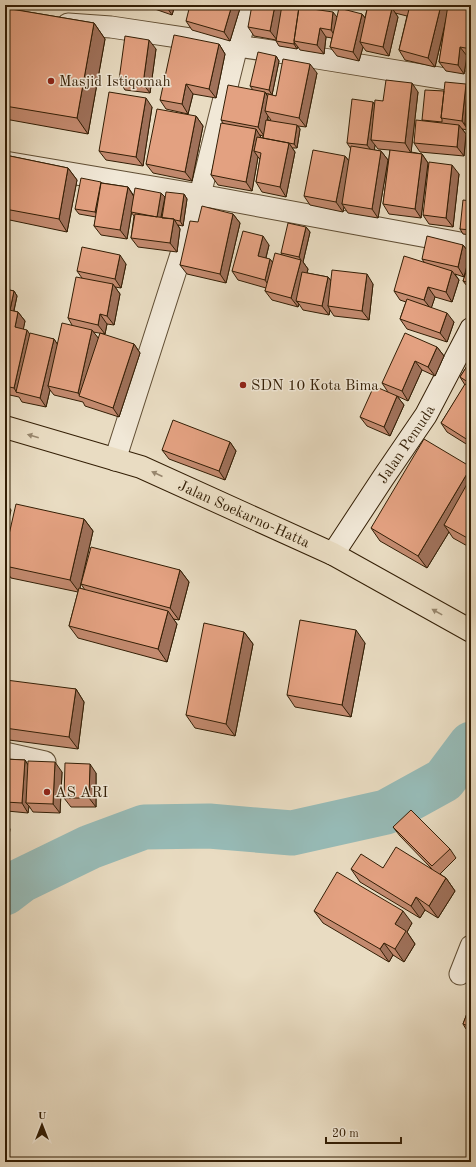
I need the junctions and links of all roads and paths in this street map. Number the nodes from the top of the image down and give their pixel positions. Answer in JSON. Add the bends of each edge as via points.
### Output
{"nodes":[{"id":1,"x":251,"y":5,"type":"edge"},
{"id":2,"x":50,"y":22,"type":"edge"},
{"id":3,"x":237,"y":46,"type":"junction"},
{"id":4,"x":471,"y":83,"type":"edge"},
{"id":5,"x":5,"y":162,"type":"edge"},
{"id":6,"x":200,"y":195,"type":"junction"},
{"id":7,"x":471,"y":246,"type":"edge"},
{"id":8,"x":471,"y":329,"type":"edge"},
{"id":9,"x":5,"y":427,"type":"edge"},
{"id":10,"x":115,"y":460,"type":"junction"},
{"id":11,"x":333,"y":554,"type":"junction"},
{"id":12,"x":471,"y":632,"type":"edge"},
{"id":13,"x":5,"y":753,"type":"edge"},
{"id":14,"x":45,"y":762,"type":"edge"},
{"id":15,"x":471,"y":946,"type":"edge"},
{"id":16,"x":460,"y":974,"type":"dead end"}],
"edges":[{"from":1,"to":3,"type":"street"},
{"from":2,"to":3,"type":"street","via":[[111,27]]},
{"from":3,"to":4,"type":"street"},
{"from":3,"to":6,"type":"street"},
{"from":5,"to":6,"type":"street"},
{"from":6,"to":7,"type":"street"},
{"from":6,"to":10,"type":"street"},
{"from":8,"to":11,"type":"street","name":"Jalan Pemuda","via":[[426,415]]},
{"from":10,"to":9,"type":"highway","name":"Jalan Soekarno-Hatta","one_way":true},
{"from":11,"to":10,"type":"highway","name":"Jalan Soekarno-Hatta","one_way":true,"via":[[141,467]]},
{"from":12,"to":11,"type":"highway","name":"Jalan Soekarno-Hatta","one_way":true},
{"from":13,"to":14,"type":"street"},
{"from":15,"to":16,"type":"street"}]}
